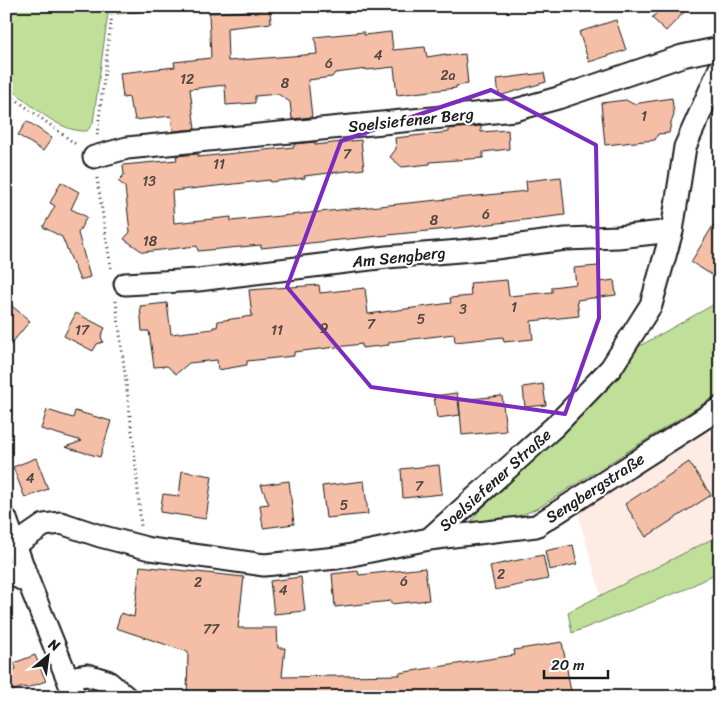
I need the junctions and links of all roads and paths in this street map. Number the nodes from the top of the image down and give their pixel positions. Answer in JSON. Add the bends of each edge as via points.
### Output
{"nodes":[{"id":1,"x":113,"y":6,"type":"edge"},
{"id":2,"x":720,"y":48,"type":"edge"},
{"id":3,"x":720,"y":68,"type":"edge"},
{"id":4,"x":6,"y":92,"type":"edge"},
{"id":5,"x":94,"y":157,"type":"junction"},
{"id":6,"x":672,"y":231,"type":"junction"},
{"id":7,"x":120,"y":285,"type":"junction"},
{"id":8,"x":720,"y":408,"type":"edge"},
{"id":9,"x":6,"y":519,"type":"edge"},
{"id":10,"x":429,"y":539,"type":"junction"},
{"id":11,"x":15,"y":544,"type":"junction"},
{"id":12,"x":150,"y":549,"type":"junction"},
{"id":13,"x":6,"y":571,"type":"edge"},
{"id":14,"x":29,"y":583,"type":"junction"},
{"id":15,"x":72,"y":687,"type":"edge"},
{"id":16,"x":126,"y":697,"type":"edge"}],
"edges":[{"from":1,"to":5,"type":"path"},
{"from":2,"to":5,"type":"street","name":"Soelsiefener Berg","via":[[682,56],[515,110],[127,148]]},
{"from":3,"to":6,"type":"street","name":"Soelsiefener Straße","via":[[685,147]]},
{"from":4,"to":5,"type":"path"},
{"from":5,"to":7,"type":"path"},
{"from":6,"to":7,"type":"street","name":"Am Sengberg","via":[[566,239],[198,280]]},
{"from":6,"to":10,"type":"street","name":"Soelsiefener Straße","via":[[651,305],[611,368],[555,426]]},
{"from":7,"to":12,"type":"path","via":[[141,525]]},
{"from":8,"to":10,"type":"street","name":"Sengbergstraße","via":[[536,526]]},
{"from":9,"to":11,"type":"street"},
{"from":10,"to":12,"type":"street","name":"Soelsiefener Straße","via":[[338,558],[264,565]]},
{"from":11,"to":12,"type":"street","name":"Soelsiefener Straße","via":[[44,525],[61,523]]},
{"from":11,"to":14,"type":"street"},
{"from":13,"to":14,"type":"street"},
{"from":14,"to":15,"type":"street"},
{"from":15,"to":16,"type":"street","via":[[88,675],[106,681]]}]}
